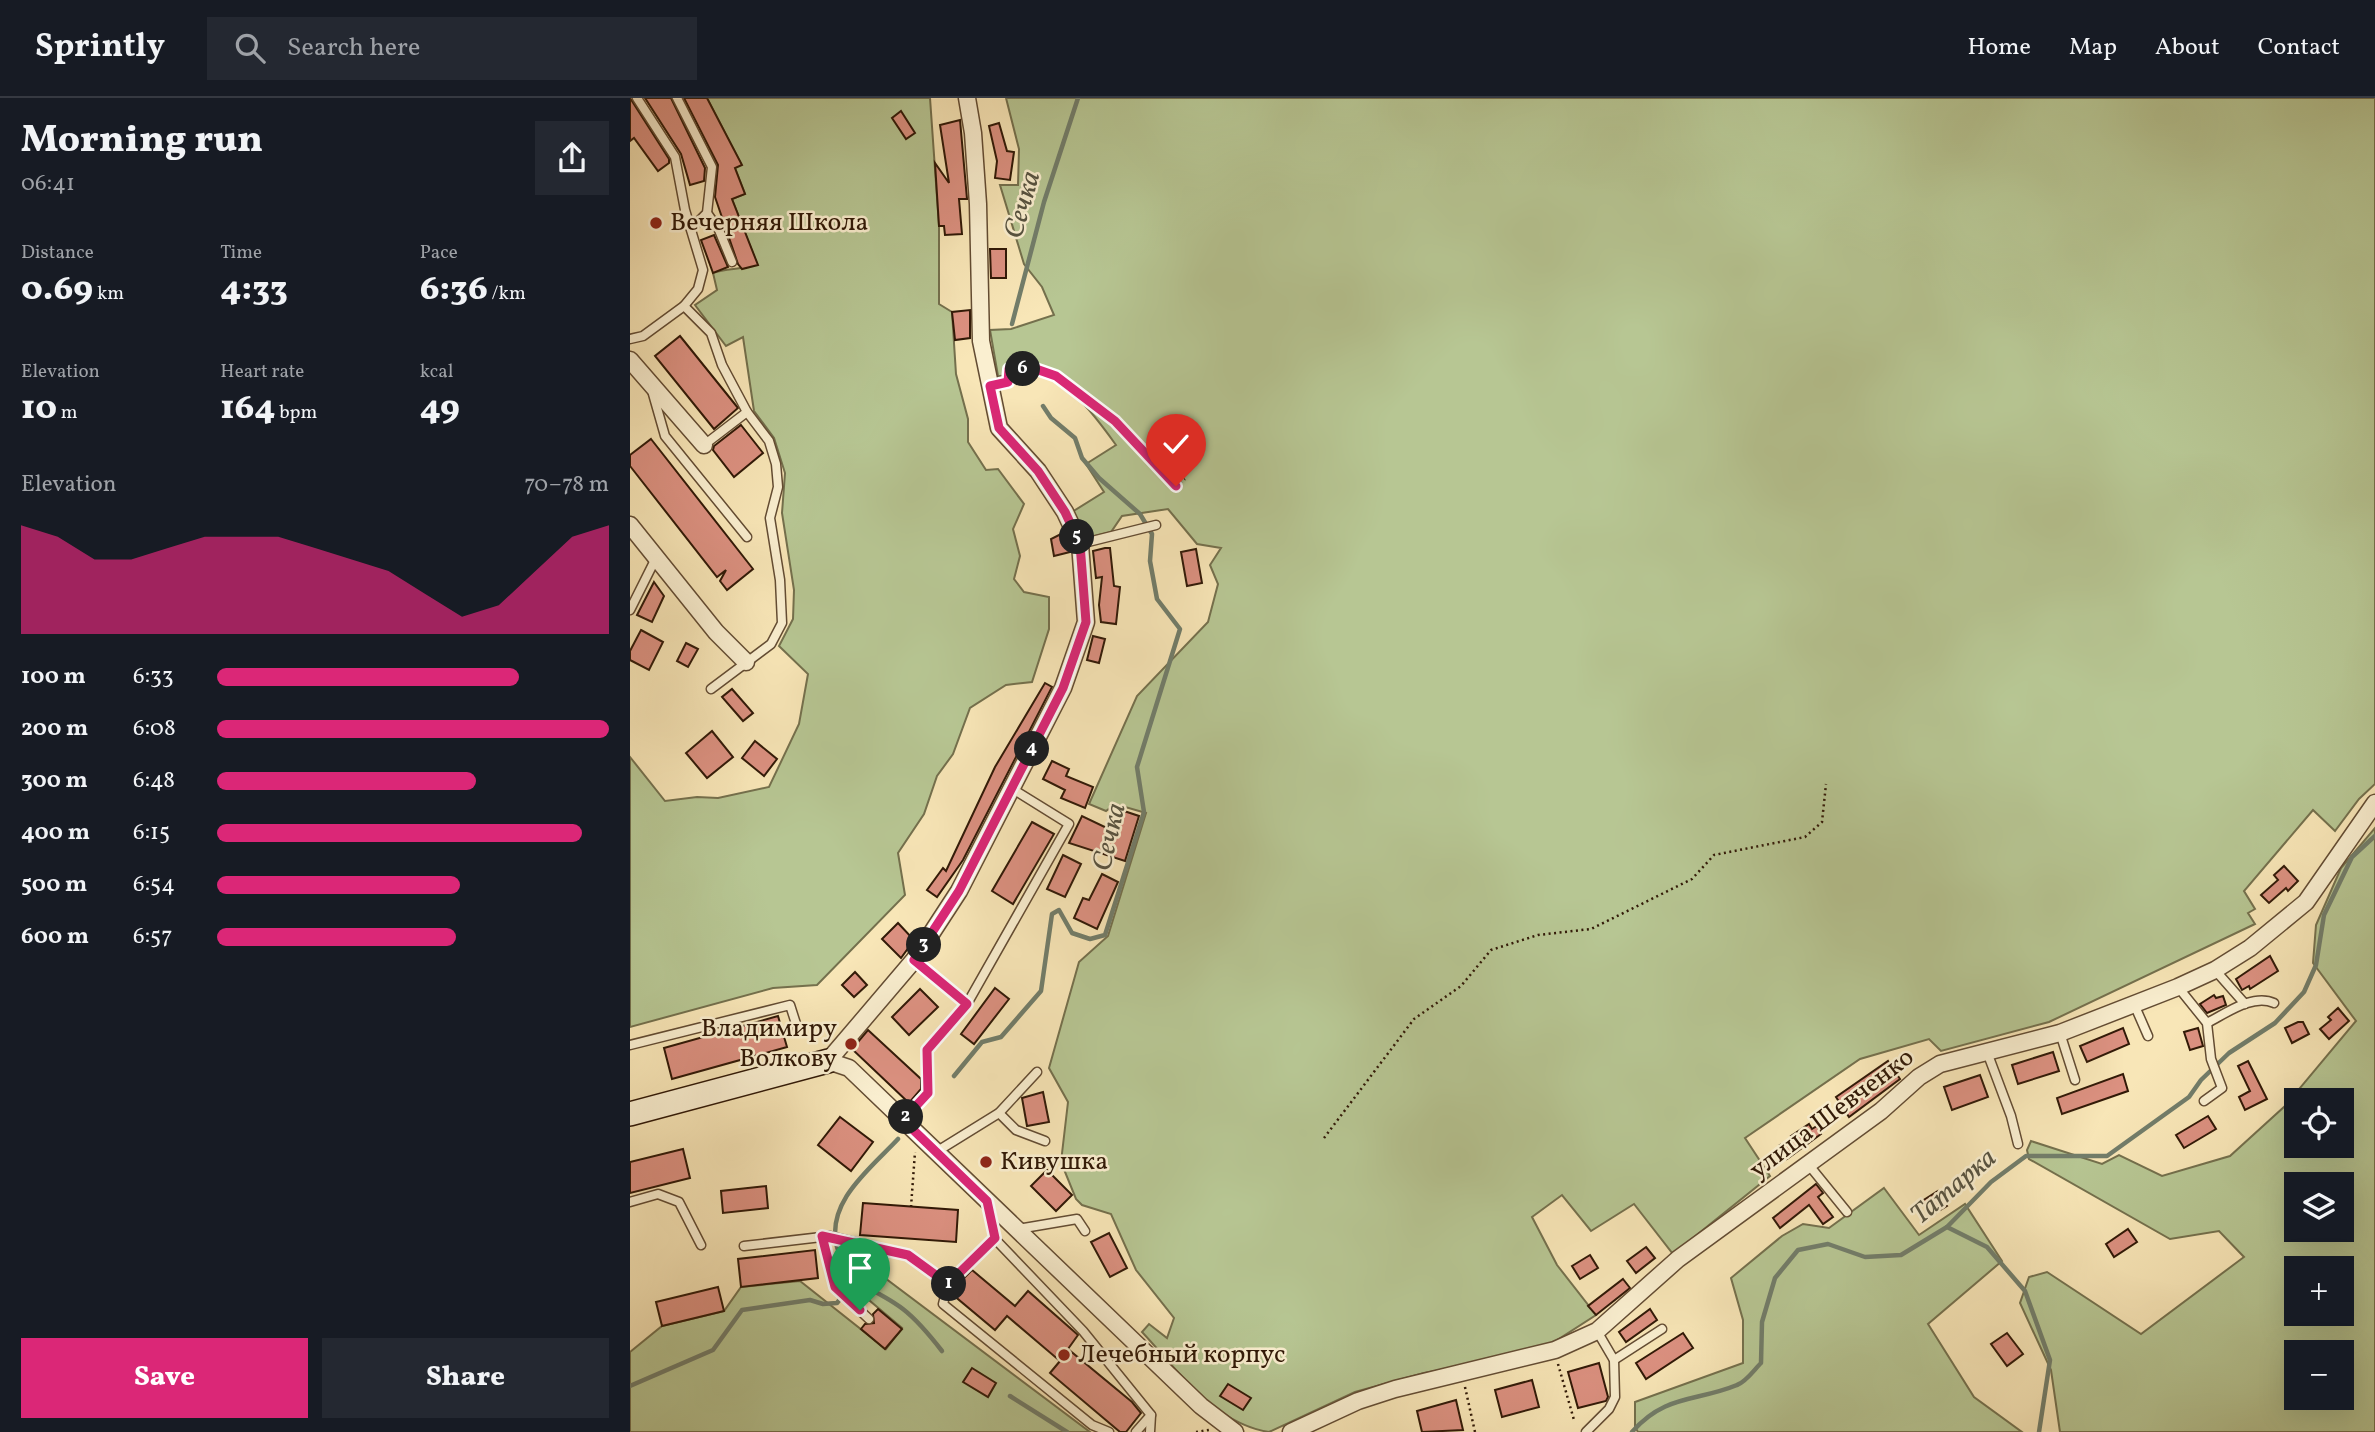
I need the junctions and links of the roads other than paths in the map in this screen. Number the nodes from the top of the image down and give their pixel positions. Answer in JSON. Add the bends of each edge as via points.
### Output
{"nodes":[{"id":1,"x":637,"y":98,"type":"edge"},
{"id":2,"x":677,"y":98,"type":"edge"},
{"id":3,"x":967,"y":98,"type":"edge"},
{"id":4,"x":707,"y":213,"type":"junction"},
{"id":5,"x":691,"y":229,"type":"junction"},
{"id":6,"x":732,"y":262,"type":"dead end"},
{"id":7,"x":684,"y":306,"type":"junction"},
{"id":8,"x":630,"y":340,"type":"edge"},
{"id":9,"x":630,"y":360,"type":"edge"},
{"id":10,"x":651,"y":384,"type":"junction"},
{"id":11,"x":747,"y":412,"type":"junction"},
{"id":12,"x":704,"y":445,"type":"joint"},
{"id":13,"x":630,"y":525,"type":"edge"},
{"id":14,"x":1156,"y":525,"type":"dead end"},
{"id":15,"x":747,"y":537,"type":"dead end"},
{"id":16,"x":1080,"y":544,"type":"junction"},
{"id":17,"x":656,"y":558,"type":"junction"},
{"id":18,"x":630,"y":610,"type":"edge"},
{"id":19,"x":746,"y":662,"type":"junction"},
{"id":20,"x":711,"y":689,"type":"dead end"},
{"id":21,"x":1011,"y":788,"type":"junction"},
{"id":22,"x":2375,"y":803,"type":"edge"},
{"id":23,"x":914,"y":960,"type":"junction"},
{"id":24,"x":2215,"y":970,"type":"junction"},
{"id":25,"x":2178,"y":987,"type":"junction"},
{"id":26,"x":2274,"y":1003,"type":"dead end"},
{"id":27,"x":967,"y":1004,"type":"junction"},
{"id":28,"x":2134,"y":1004,"type":"junction"},
{"id":29,"x":2245,"y":1004,"type":"junction"},
{"id":30,"x":2207,"y":1023,"type":"junction"},
{"id":31,"x":798,"y":1030,"type":"dead end"},
{"id":32,"x":2060,"y":1033,"type":"junction"},
{"id":33,"x":2148,"y":1036,"type":"dead end"},
{"id":34,"x":630,"y":1045,"type":"edge"},
{"id":35,"x":1987,"y":1052,"type":"junction"},
{"id":36,"x":828,"y":1061,"type":"junction"},
{"id":37,"x":1037,"y":1072,"type":"dead end"},
{"id":38,"x":2075,"y":1080,"type":"dead end"},
{"id":39,"x":2204,"y":1101,"type":"dead end"},
{"id":40,"x":999,"y":1113,"type":"junction"},
{"id":41,"x":630,"y":1114,"type":"edge"},
{"id":42,"x":903,"y":1120,"type":"junction"},
{"id":43,"x":1045,"y":1141,"type":"dead end"},
{"id":44,"x":2018,"y":1144,"type":"dead end"},
{"id":45,"x":936,"y":1152,"type":"junction"},
{"id":46,"x":1808,"y":1164,"type":"junction"},
{"id":47,"x":987,"y":1201,"type":"junction"},
{"id":48,"x":630,"y":1202,"type":"edge"},
{"id":49,"x":1847,"y":1212,"type":"dead end"},
{"id":50,"x":1017,"y":1230,"type":"junction"},
{"id":51,"x":1085,"y":1231,"type":"dead end"},
{"id":52,"x":826,"y":1236,"type":"junction"},
{"id":53,"x":995,"y":1238,"type":"junction"},
{"id":54,"x":701,"y":1245,"type":"dead end"},
{"id":55,"x":744,"y":1246,"type":"dead end"},
{"id":56,"x":948,"y":1284,"type":"junction"},
{"id":57,"x":869,"y":1319,"type":"dead end"},
{"id":58,"x":1662,"y":1329,"type":"dead end"},
{"id":59,"x":1597,"y":1331,"type":"junction"},
{"id":60,"x":1614,"y":1360,"type":"junction"},
{"id":61,"x":1152,"y":1415,"type":"junction"},
{"id":62,"x":1109,"y":1432,"type":"edge"},
{"id":63,"x":1136,"y":1432,"type":"edge"},
{"id":64,"x":1150,"y":1432,"type":"edge"},
{"id":65,"x":1235,"y":1432,"type":"edge"},
{"id":66,"x":1291,"y":1432,"type":"edge"},
{"id":67,"x":1586,"y":1432,"type":"edge"}],
"edges":[{"from":1,"to":5,"type":"lane","via":[[675,157]]},
{"from":2,"to":4,"type":"lane","via":[[712,167]]},
{"from":3,"to":16,"type":"street","via":[[978,204],[981,341],[999,428],[1038,471]]},
{"from":4,"to":5,"type":"lane"},
{"from":4,"to":6,"type":"lane"},
{"from":5,"to":7,"type":"lane","via":[[703,270],[698,289]]},
{"from":7,"to":8,"type":"lane","via":[[643,336]]},
{"from":7,"to":11,"type":"lane","via":[[710,333]]},
{"from":9,"to":10,"type":"street"},
{"from":10,"to":12,"type":"street"},
{"from":10,"to":15,"type":"lane","via":[[665,436]]},
{"from":11,"to":12,"type":"lane"},
{"from":11,"to":19,"type":"lane","via":[[769,441],[776,464],[778,487],[770,518],[782,623],[771,644]]},
{"from":13,"to":17,"type":"street"},
{"from":14,"to":16,"type":"lane"},
{"from":16,"to":21,"type":"street","via":[[1086,622],[1063,688]]},
{"from":17,"to":18,"type":"lane"},
{"from":17,"to":19,"type":"street"},
{"from":19,"to":20,"type":"lane"},
{"from":21,"to":23,"type":"street","via":[[959,891]]},
{"from":21,"to":27,"type":"lane","via":[[1069,824]]},
{"from":22,"to":24,"type":"street","name":"улица Шевченко","via":[[2306,902]]},
{"from":23,"to":27,"type":"lane"},
{"from":23,"to":36,"type":"street"},
{"from":24,"to":25,"type":"street","name":"улица Шевченко"},
{"from":24,"to":29,"type":"lane"},
{"from":25,"to":28,"type":"street","name":"улица Шевченко"},
{"from":25,"to":30,"type":"lane"},
{"from":26,"to":29,"type":"lane","via":[[2266,999]]},
{"from":27,"to":42,"type":"lane","via":[[927,1050],[928,1093]]},
{"from":28,"to":32,"type":"street","name":"улица Шевченко"},
{"from":28,"to":33,"type":"lane"},
{"from":29,"to":30,"type":"lane"},
{"from":30,"to":39,"type":"lane","via":[[2211,1059],[2222,1088]]},
{"from":31,"to":34,"type":"lane","via":[[790,1005]]},
{"from":32,"to":35,"type":"street","name":"улица Шевченко"},
{"from":32,"to":38,"type":"lane"},
{"from":35,"to":44,"type":"lane"},
{"from":35,"to":46,"type":"street","name":"улица Шевченко","via":[[1940,1064],[1919,1077]]},
{"from":36,"to":41,"type":"street"},
{"from":36,"to":42,"type":"street","via":[[849,1068]]},
{"from":37,"to":40,"type":"lane"},
{"from":40,"to":43,"type":"lane","via":[[1016,1130]]},
{"from":40,"to":45,"type":"lane"},
{"from":42,"to":45,"type":"street"},
{"from":45,"to":47,"type":"street"},
{"from":46,"to":49,"type":"lane"},
{"from":46,"to":59,"type":"street","name":"улица Шевченко","via":[[1678,1259]]},
{"from":47,"to":50,"type":"street"},
{"from":47,"to":53,"type":"lane"},
{"from":48,"to":54,"type":"lane","via":[[658,1194],[679,1202]]},
{"from":50,"to":51,"type":"lane","via":[[1077,1219]]},
{"from":50,"to":65,"type":"street","via":[[1201,1406]]},
{"from":52,"to":55,"type":"lane"},
{"from":52,"to":56,"type":"lane","via":[[908,1255]]},
{"from":52,"to":57,"type":"lane","via":[[835,1287]]},
{"from":53,"to":56,"type":"lane"},
{"from":53,"to":61,"type":"lane","via":[[1083,1331]]},
{"from":56,"to":62,"type":"lane","via":[[943,1304],[1092,1425]]},
{"from":58,"to":60,"type":"lane"},
{"from":59,"to":60,"type":"lane"},
{"from":59,"to":66,"type":"street","name":"улица Шевченко","via":[[1555,1350],[1358,1401]]},
{"from":60,"to":67,"type":"lane","via":[[1615,1397]]},
{"from":61,"to":63,"type":"lane"},
{"from":61,"to":64,"type":"lane"}]}
